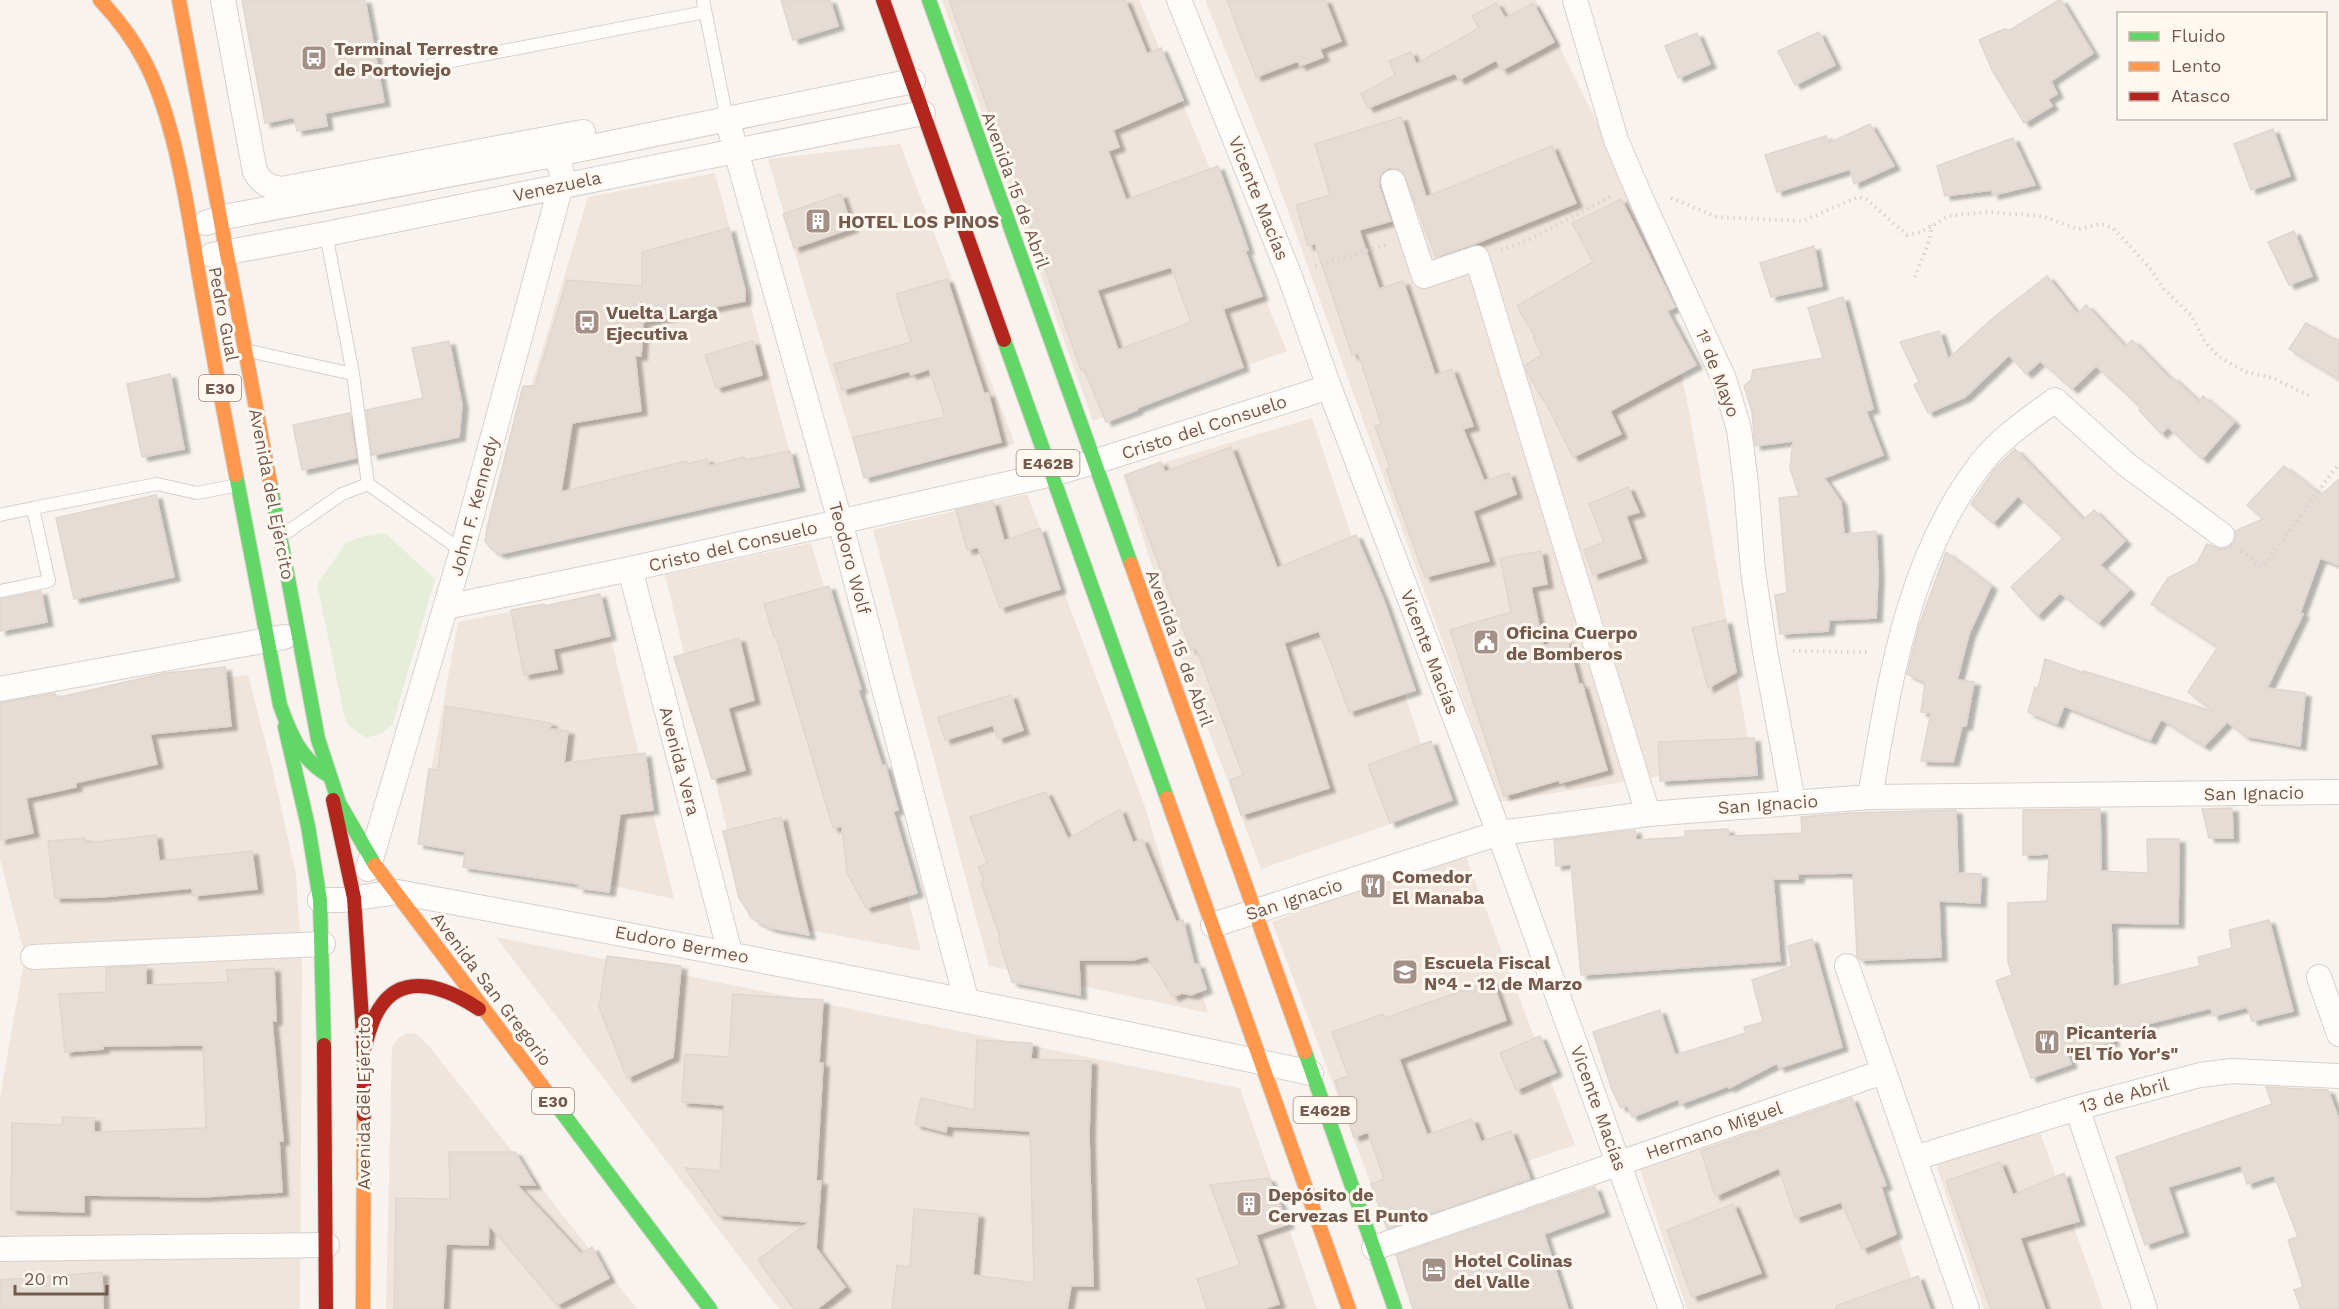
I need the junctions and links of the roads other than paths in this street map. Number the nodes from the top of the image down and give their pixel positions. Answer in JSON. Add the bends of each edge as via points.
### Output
{"nodes":[{"id":1,"x":100,"y":0,"type":"edge"},
{"id":2,"x":179,"y":0,"type":"edge"},
{"id":3,"x":223,"y":0,"type":"edge"},
{"id":4,"x":883,"y":0,"type":"edge"},
{"id":5,"x":929,"y":0,"type":"edge"},
{"id":6,"x":1179,"y":0,"type":"edge"},
{"id":7,"x":1575,"y":0,"type":"edge"},
{"id":8,"x":704,"y":6,"type":"edge"},
{"id":9,"x":431,"y":64,"type":"dead end"},
{"id":10,"x":913,"y":81,"type":"junction"},
{"id":11,"x":923,"y":113,"type":"junction"},
{"id":12,"x":727,"y":119,"type":"junction"},
{"id":13,"x":690,"y":127,"type":"junction"},
{"id":14,"x":735,"y":150,"type":"junction"},
{"id":15,"x":548,"y":156,"type":"junction"},
{"id":16,"x":1393,"y":182,"type":"dead end"},
{"id":17,"x":561,"y":185,"type":"junction"},
{"id":18,"x":219,"y":218,"type":"junction"},
{"id":19,"x":326,"y":234,"type":"junction"},
{"id":20,"x":192,"y":242,"type":"junction"},
{"id":21,"x":226,"y":254,"type":"junction"},
{"id":22,"x":245,"y":350,"type":"junction"},
{"id":23,"x":353,"y":374,"type":"junction"},
{"id":24,"x":1329,"y":387,"type":"junction"},
{"id":25,"x":1094,"y":462,"type":"junction"},
{"id":26,"x":1052,"y":474,"type":"junction"},
{"id":27,"x":253,"y":482,"type":"junction"},
{"id":28,"x":368,"y":484,"type":"junction"},
{"id":29,"x":33,"y":508,"type":"junction"},
{"id":30,"x":0,"y":515,"type":"edge"},
{"id":31,"x":840,"y":521,"type":"junction"},
{"id":32,"x":2222,"y":535,"type":"road end"},
{"id":33,"x":280,"y":536,"type":"junction"},
{"id":34,"x":462,"y":551,"type":"junction"},
{"id":35,"x":630,"y":569,"type":"junction"},
{"id":36,"x":0,"y":591,"type":"edge"},
{"id":37,"x":446,"y":607,"type":"junction"},
{"id":38,"x":298,"y":634,"type":"junction"},
{"id":39,"x":267,"y":640,"type":"junction"},
{"id":40,"x":0,"y":689,"type":"edge"},
{"id":41,"x":280,"y":705,"type":"junction"},
{"id":42,"x":328,"y":776,"type":"junction"},
{"id":43,"x":2339,"y":792,"type":"edge"},
{"id":44,"x":1870,"y":798,"type":"junction"},
{"id":45,"x":1793,"y":802,"type":"junction"},
{"id":46,"x":1648,"y":814,"type":"junction"},
{"id":47,"x":1499,"y":833,"type":"junction"},
{"id":48,"x":372,"y":861,"type":"junction"},
{"id":49,"x":396,"y":892,"type":"junction"},
{"id":50,"x":354,"y":898,"type":"junction"},
{"id":51,"x":320,"y":900,"type":"junction"},
{"id":52,"x":1255,"y":911,"type":"junction"},
{"id":53,"x":1213,"y":925,"type":"junction"},
{"id":54,"x":323,"y":944,"type":"junction"},
{"id":55,"x":730,"y":953,"type":"junction"},
{"id":56,"x":33,"y":957,"type":"dead end"},
{"id":57,"x":1847,"y":966,"type":"dead end"},
{"id":58,"x":2319,"y":977,"type":"dead end"},
{"id":59,"x":966,"y":999,"type":"junction"},
{"id":60,"x":490,"y":1017,"type":"junction"},
{"id":61,"x":2339,"y":1034,"type":"edge"},
{"id":62,"x":364,"y":1049,"type":"junction"},
{"id":63,"x":1262,"y":1062,"type":"junction"},
{"id":64,"x":1883,"y":1072,"type":"junction"},
{"id":65,"x":1311,"y":1073,"type":"junction"},
{"id":66,"x":2339,"y":1076,"type":"edge"},
{"id":67,"x":2077,"y":1108,"type":"junction"},
{"id":68,"x":1915,"y":1158,"type":"junction"},
{"id":69,"x":1619,"y":1162,"type":"junction"},
{"id":70,"x":327,"y":1245,"type":"junction"},
{"id":71,"x":1374,"y":1248,"type":"junction"},
{"id":72,"x":0,"y":1249,"type":"edge"},
{"id":73,"x":326,"y":1309,"type":"edge"},
{"id":74,"x":363,"y":1309,"type":"edge"},
{"id":75,"x":710,"y":1309,"type":"edge"},
{"id":76,"x":1349,"y":1309,"type":"edge"},
{"id":77,"x":1395,"y":1309,"type":"edge"},
{"id":78,"x":1671,"y":1309,"type":"edge"},
{"id":79,"x":1968,"y":1309,"type":"edge"},
{"id":80,"x":2145,"y":1309,"type":"edge"}],
"edges":[{"from":1,"to":20,"type":"main road","name":"Pedro Gual","number":"E30","via":[[125,28],[155,86],[171,140]]},
{"from":2,"to":18,"type":"main road","name":"Avenida del Ejército","number":"E30"},
{"from":3,"to":13,"type":"street","via":[[255,172],[270,188],[282,189],[660,117]]},
{"from":4,"to":10,"type":"main road","number":"E462B"},
{"from":5,"to":25,"type":"main road","name":"Avenida 15 de Abril","number":"E462B"},
{"from":6,"to":24,"type":"street","name":"Vicente Macías","via":[[1289,274]]},
{"from":7,"to":45,"type":"street","name":"1º de Mayo","via":[[1616,140],[1724,379],[1739,429],[1753,571]]},
{"from":8,"to":9,"type":"lane"},
{"from":8,"to":12,"type":"lane"},
{"from":10,"to":11,"type":"main road","number":"E462B"},
{"from":10,"to":12,"type":"street","name":"Venezuela"},
{"from":11,"to":14,"type":"street","name":"Venezuela"},
{"from":11,"to":26,"type":"main road","number":"E462B"},
{"from":12,"to":13,"type":"street","name":"Venezuela"},
{"from":12,"to":14,"type":"street","name":"Teodoro Wolf"},
{"from":13,"to":15,"type":"street","name":"Venezuela"},
{"from":14,"to":17,"type":"street","name":"Venezuela"},
{"from":14,"to":31,"type":"street","name":"Teodoro Wolf"},
{"from":15,"to":17,"type":"street","name":"John F. Kennedy","via":[[560,164]]},
{"from":15,"to":18,"type":"street","name":"Venezuela"},
{"from":16,"to":46,"type":"street","via":[[1424,276],[1477,258]]},
{"from":17,"to":19,"type":"street","name":"Venezuela"},
{"from":17,"to":34,"type":"street","name":"John F. Kennedy"},
{"from":18,"to":20,"type":"street","name":"Venezuela","via":[[206,223]]},
{"from":18,"to":21,"type":"main road","name":"Avenida del Ejército","number":"E30"},
{"from":19,"to":21,"type":"street","name":"Venezuela"},
{"from":19,"to":23,"type":"lane"},
{"from":20,"to":21,"type":"street","name":"Venezuela","via":[[214,255]]},
{"from":20,"to":27,"type":"main road","name":"Pedro Gual","number":"E30"},
{"from":21,"to":22,"type":"main road","name":"Avenida del Ejército","number":"E30"},
{"from":22,"to":23,"type":"lane"},
{"from":22,"to":27,"type":"main road","name":"Avenida del Ejército","number":"E30"},
{"from":23,"to":28,"type":"lane"},
{"from":24,"to":25,"type":"street","name":"Cristo del Consuelo"},
{"from":24,"to":47,"type":"street","name":"Vicente Macías"},
{"from":25,"to":26,"type":"street","name":"Cristo del Consuelo"},
{"from":25,"to":52,"type":"main road","name":"Avenida 15 de Abril","number":"E462B"},
{"from":26,"to":31,"type":"street","name":"Cristo del Consuelo"},
{"from":26,"to":53,"type":"main road","number":"E462B"},
{"from":27,"to":29,"type":"lane","via":[[197,493],[157,484]]},
{"from":27,"to":33,"type":"main road","name":"Avenida del Ejército","number":"E30"},
{"from":27,"to":39,"type":"main road","name":"Pedro Gual","number":"E30"},
{"from":28,"to":33,"type":"lane","via":[[342,494]]},
{"from":28,"to":34,"type":"lane"},
{"from":29,"to":30,"type":"lane"},
{"from":29,"to":36,"type":"lane","via":[[49,581]]},
{"from":31,"to":35,"type":"street","name":"Cristo del Consuelo"},
{"from":31,"to":59,"type":"street","name":"Teodoro Wolf"},
{"from":32,"to":44,"type":"street","via":[[2127,465],[2055,400],[2005,439],[1983,462],[1937,534],[1904,622]]},
{"from":33,"to":38,"type":"main road","name":"Avenida del Ejército","number":"E30"},
{"from":34,"to":37,"type":"street","name":"John F. Kennedy"},
{"from":35,"to":37,"type":"street","name":"Cristo del Consuelo"},
{"from":35,"to":55,"type":"street","name":"Avenida Vera"},
{"from":37,"to":48,"type":"street","name":"John F. Kennedy"},
{"from":38,"to":39,"type":"street"},
{"from":38,"to":42,"type":"main road","name":"Avenida del Ejército","number":"E30"},
{"from":39,"to":40,"type":"street"},
{"from":39,"to":41,"type":"main road","name":"Pedro Gual","number":"E30"},
{"from":41,"to":42,"type":"main road","name":"Pedro Gual","number":"E30","via":[[302,754]]},
{"from":41,"to":51,"type":"main road","name":"Avenida del Ejército","via":[[309,826]]},
{"from":42,"to":48,"type":"main road","name":"Avenida del Ejército","number":"E30","via":[[352,829]]},
{"from":42,"to":50,"type":"main road","name":"Avenida del Ejército"},
{"from":43,"to":44,"type":"street","name":"San Ignacio"},
{"from":44,"to":45,"type":"street","name":"San Ignacio"},
{"from":45,"to":46,"type":"street","name":"San Ignacio"},
{"from":46,"to":47,"type":"street","name":"San Ignacio"},
{"from":47,"to":52,"type":"street","name":"San Ignacio"},
{"from":47,"to":69,"type":"street","name":"Vicente Macías"},
{"from":48,"to":49,"type":"main road","name":"Avenida del Ejército","number":"E30"},
{"from":48,"to":50,"type":"street","name":"Avenida del Ejército"},
{"from":49,"to":50,"type":"street"},
{"from":49,"to":55,"type":"street","name":"Eudoro Bermeo"},
{"from":49,"to":60,"type":"main road","name":"Avenida San Gregorio","number":"E30"},
{"from":50,"to":51,"type":"street"},
{"from":50,"to":62,"type":"main road","name":"Avenida del Ejército"},
{"from":51,"to":54,"type":"main road","name":"Avenida del Ejército"},
{"from":52,"to":53,"type":"street","name":"San Ignacio"},
{"from":52,"to":65,"type":"main road","name":"Avenida 15 de Abril","number":"E462B"},
{"from":53,"to":63,"type":"main road","number":"E462B"},
{"from":54,"to":56,"type":"street"},
{"from":54,"to":70,"type":"main road","name":"Avenida del Ejército"},
{"from":55,"to":59,"type":"street","name":"Eudoro Bermeo"},
{"from":57,"to":64,"type":"street"},
{"from":58,"to":61,"type":"street"},
{"from":59,"to":63,"type":"street","name":"Eudoro Bermeo"},
{"from":60,"to":62,"type":"main road","via":[[444,989],[409,986],[381,1004]]},
{"from":60,"to":75,"type":"main road","name":"Avenida San Gregorio","number":"E30"},
{"from":62,"to":74,"type":"main road","name":"Avenida del Ejército"},
{"from":63,"to":65,"type":"street","name":"Eudoro Bermeo"},
{"from":63,"to":76,"type":"main road","number":"E462B"},
{"from":64,"to":68,"type":"street"},
{"from":64,"to":69,"type":"street","name":"Hermano Miguel"},
{"from":65,"to":71,"type":"main road","name":"Avenida 15 de Abril","number":"E462B"},
{"from":66,"to":67,"type":"street","name":"13 de Abril","via":[[2232,1071],[2200,1075]]},
{"from":67,"to":68,"type":"street","name":"13 de Abril"},
{"from":67,"to":80,"type":"street"},
{"from":68,"to":79,"type":"street"},
{"from":69,"to":71,"type":"street","name":"Hermano Miguel"},
{"from":69,"to":78,"type":"street","name":"Vicente Macías"},
{"from":70,"to":72,"type":"street"},
{"from":70,"to":73,"type":"main road","name":"Avenida del Ejército"},
{"from":71,"to":77,"type":"main road","name":"Avenida 15 de Abril","number":"E462B"}]}
